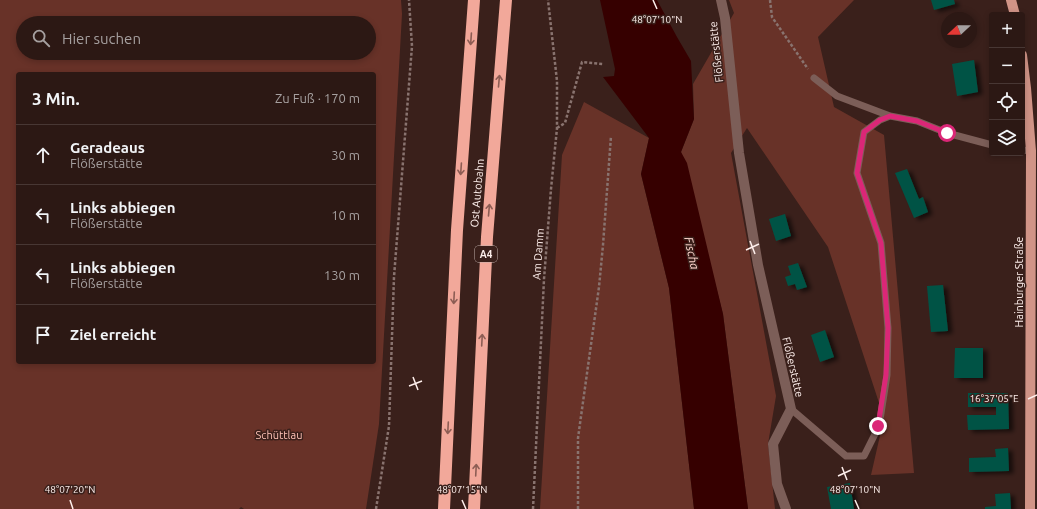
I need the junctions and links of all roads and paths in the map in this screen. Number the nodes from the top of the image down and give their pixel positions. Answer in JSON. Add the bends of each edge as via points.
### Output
{"nodes":[{"id":1,"x":409,"y":0,"type":"edge"},
{"id":2,"x":474,"y":0,"type":"edge"},
{"id":3,"x":506,"y":0,"type":"edge"},
{"id":4,"x":548,"y":0,"type":"edge"},
{"id":5,"x":721,"y":0,"type":"edge"},
{"id":6,"x":770,"y":0,"type":"edge"},
{"id":7,"x":1011,"y":0,"type":"edge"},
{"id":8,"x":1014,"y":12,"type":"edge"},
{"id":9,"x":602,"y":64,"type":"dead end"},
{"id":10,"x":814,"y":78,"type":"joint"},
{"id":11,"x":1025,"y":80,"type":"edge"},
{"id":12,"x":890,"y":116,"type":"junction"},
{"id":13,"x":557,"y":128,"type":"junction"},
{"id":14,"x":610,"y":136,"type":"dead end"},
{"id":15,"x":989,"y":144,"type":"edge"},
{"id":16,"x":1026,"y":151,"type":"edge"},
{"id":17,"x":1034,"y":339,"type":"edge"},
{"id":18,"x":791,"y":410,"type":"junction"},
{"id":19,"x":376,"y":509,"type":"edge"},
{"id":20,"x":444,"y":509,"type":"edge"},
{"id":21,"x":474,"y":509,"type":"edge"},
{"id":22,"x":533,"y":509,"type":"edge"},
{"id":23,"x":578,"y":509,"type":"edge"},
{"id":24,"x":786,"y":509,"type":"edge"},
{"id":25,"x":1030,"y":509,"type":"edge"}],
"edges":[{"from":1,"to":19,"type":"path","via":[[412,46],[394,277],[389,426]]},
{"from":2,"to":20,"type":"highway","name":"Ost Autobahn","one_way":true,"via":[[457,230]]},
{"from":21,"to":3,"type":"highway","name":"Ost Autobahn","number":"A4","one_way":true,"via":[[487,237]]},
{"from":4,"to":13,"type":"path","name":"Am Damm","via":[[557,81]]},
{"from":5,"to":18,"type":"street","name":"Flößerstätte","via":[[739,153],[758,265]]},
{"from":6,"to":10,"type":"path","via":[[772,16]]},
{"from":7,"to":8,"type":"main road"},
{"from":9,"to":13,"type":"path","via":[[582,62],[565,123]]},
{"from":10,"to":12,"type":"lane","via":[[837,96]]},
{"from":11,"to":16,"type":"main road","name":"Hainburger Straße"},
{"from":12,"to":15,"type":"lane","via":[[917,121],[947,133]]},
{"from":12,"to":18,"type":"lane","name":"Flößerstätte","via":[[864,132],[857,173],[881,243],[888,328],[886,375],[878,426],[864,456],[846,456]]},
{"from":13,"to":22,"type":"path","name":"Am Damm","via":[[544,279]]},
{"from":14,"to":23,"type":"path","via":[[604,245],[578,438]]},
{"from":16,"to":17,"type":"main road","name":"Hainburger Straße"},
{"from":17,"to":25,"type":"main road","name":"Hainburger Straße"},
{"from":18,"to":24,"type":"street","via":[[773,444],[777,484]]}]}
